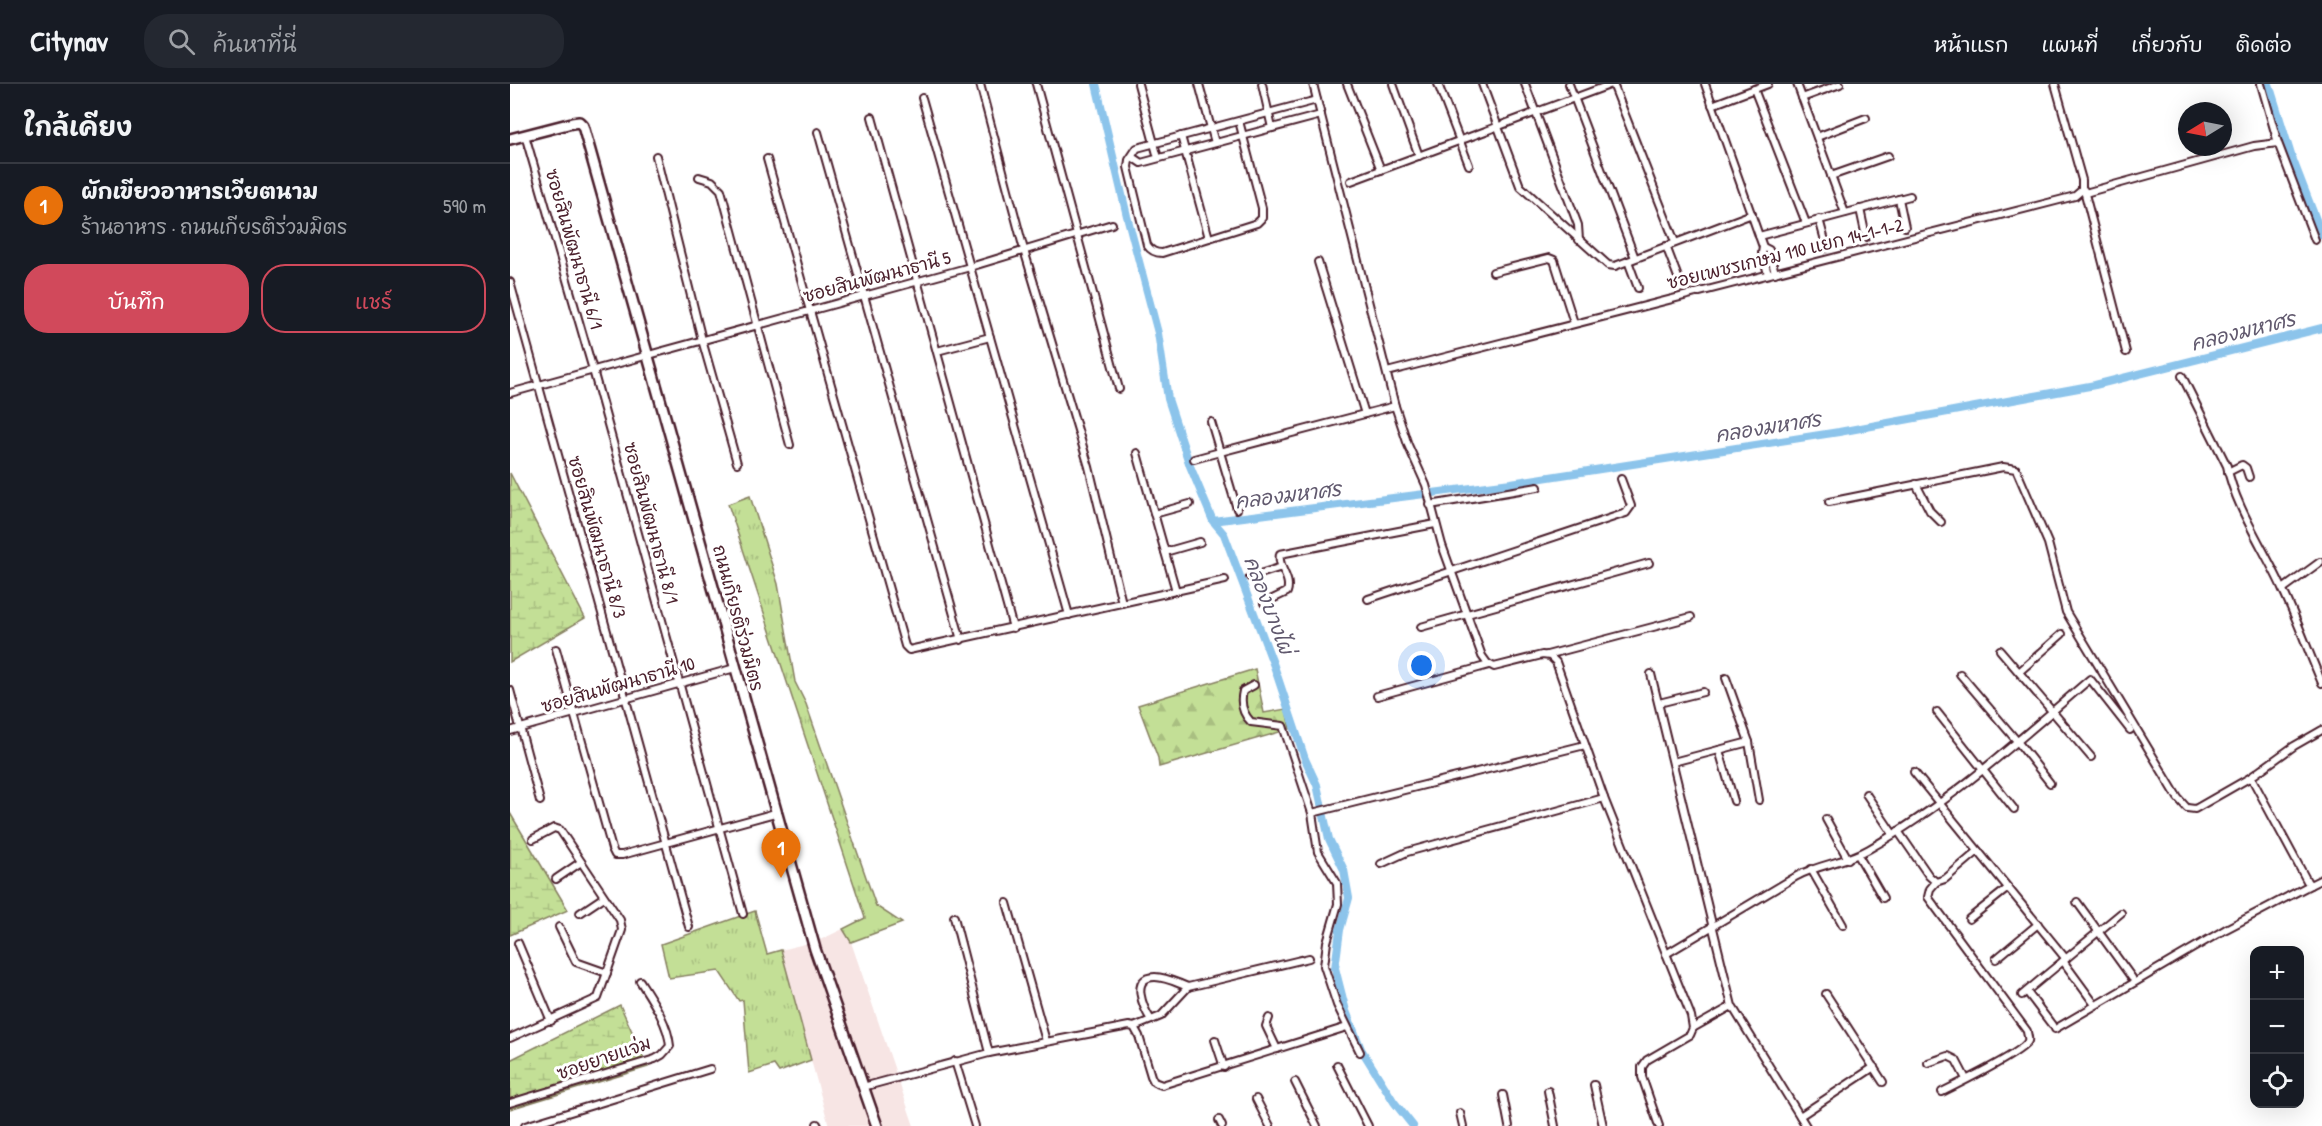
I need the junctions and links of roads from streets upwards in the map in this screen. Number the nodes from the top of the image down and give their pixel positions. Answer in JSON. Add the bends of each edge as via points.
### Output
{"nodes":[{"id":1,"x":980,"y":84,"type":"edge"},
{"id":2,"x":1036,"y":84,"type":"edge"},
{"id":3,"x":1138,"y":84,"type":"edge"},
{"id":4,"x":1199,"y":84,"type":"edge"},
{"id":5,"x":1262,"y":84,"type":"edge"},
{"id":6,"x":1313,"y":84,"type":"edge"},
{"id":7,"x":1347,"y":84,"type":"edge"},
{"id":8,"x":1393,"y":84,"type":"edge"},
{"id":9,"x":1438,"y":84,"type":"edge"},
{"id":10,"x":1482,"y":84,"type":"edge"},
{"id":11,"x":1525,"y":84,"type":"edge"},
{"id":12,"x":1569,"y":84,"type":"edge"},
{"id":13,"x":1612,"y":84,"type":"edge"},
{"id":14,"x":1705,"y":84,"type":"edge"},
{"id":15,"x":1768,"y":84,"type":"edge"},
{"id":16,"x":1797,"y":84,"type":"edge"},
{"id":17,"x":1840,"y":84,"type":"edge"},
{"id":18,"x":2055,"y":84,"type":"edge"},
{"id":19,"x":2261,"y":84,"type":"edge"},
{"id":20,"x":1754,"y":89,"type":"junction"},
{"id":21,"x":922,"y":98,"type":"dead end"},
{"id":22,"x":1574,"y":98,"type":"junction"},
{"id":23,"x":1802,"y":98,"type":"junction"},
{"id":24,"x":1317,"y":100,"type":"junction"},
{"id":25,"x":1712,"y":105,"type":"junction"},
{"id":26,"x":1535,"y":112,"type":"junction"},
{"id":27,"x":1268,"y":113,"type":"junction"},
{"id":28,"x":1321,"y":115,"type":"junction"},
{"id":29,"x":872,"y":117,"type":"dead end"},
{"id":30,"x":1866,"y":118,"type":"dead end"},
{"id":31,"x":1239,"y":121,"type":"junction"},
{"id":32,"x":1498,"y":125,"type":"junction"},
{"id":33,"x":1210,"y":128,"type":"junction"},
{"id":34,"x":1272,"y":128,"type":"junction"},
{"id":35,"x":818,"y":132,"type":"dead end"},
{"id":36,"x":525,"y":135,"type":"junction"},
{"id":37,"x":1181,"y":136,"type":"junction"},
{"id":38,"x":1243,"y":136,"type":"junction"},
{"id":39,"x":1817,"y":137,"type":"junction"},
{"id":40,"x":510,"y":139,"type":"edge"},
{"id":41,"x":1459,"y":140,"type":"junction"},
{"id":42,"x":1155,"y":143,"type":"junction"},
{"id":43,"x":1215,"y":143,"type":"junction"},
{"id":44,"x":2278,"y":143,"type":"junction"},
{"id":45,"x":1185,"y":151,"type":"junction"},
{"id":46,"x":656,"y":156,"type":"dead end"},
{"id":47,"x":1419,"y":156,"type":"junction"},
{"id":48,"x":1888,"y":156,"type":"dead end"},
{"id":49,"x":1132,"y":157,"type":"junction"},
{"id":50,"x":1158,"y":158,"type":"junction"},
{"id":51,"x":767,"y":159,"type":"dead end"},
{"id":52,"x":1469,"y":165,"type":"dead end"},
{"id":53,"x":1382,"y":170,"type":"junction"},
{"id":54,"x":1831,"y":176,"type":"junction"},
{"id":55,"x":699,"y":177,"type":"dead end"},
{"id":56,"x":1351,"y":181,"type":"dead end"},
{"id":57,"x":2084,"y":190,"type":"junction"},
{"id":58,"x":1910,"y":196,"type":"dead end"},
{"id":59,"x":1899,"y":199,"type":"junction"},
{"id":60,"x":1860,"y":209,"type":"junction"},
{"id":61,"x":1845,"y":213,"type":"junction"},
{"id":62,"x":1752,"y":214,"type":"junction"},
{"id":63,"x":1819,"y":219,"type":"junction"},
{"id":64,"x":1806,"y":223,"type":"junction"},
{"id":65,"x":1112,"y":224,"type":"dead end"},
{"id":66,"x":1905,"y":227,"type":"dead end"},
{"id":67,"x":1076,"y":234,"type":"junction"},
{"id":68,"x":1760,"y":236,"type":"junction"},
{"id":69,"x":1866,"y":237,"type":"dead end"},
{"id":70,"x":1209,"y":238,"type":"junction"},
{"id":71,"x":1579,"y":240,"type":"junction"},
{"id":72,"x":2314,"y":240,"type":"dead end"},
{"id":73,"x":1675,"y":242,"type":"junction"},
{"id":74,"x":1666,"y":246,"type":"junction"},
{"id":75,"x":1827,"y":248,"type":"dead end"},
{"id":76,"x":1024,"y":250,"type":"junction"},
{"id":77,"x":1631,"y":260,"type":"junction"},
{"id":78,"x":1318,"y":262,"type":"dead end"},
{"id":79,"x":970,"y":267,"type":"junction"},
{"id":80,"x":1493,"y":272,"type":"dead end"},
{"id":81,"x":1772,"y":273,"type":"junction"},
{"id":82,"x":1679,"y":280,"type":"dead end"},
{"id":83,"x":918,"y":281,"type":"junction"},
{"id":84,"x":510,"y":282,"type":"edge"},
{"id":85,"x":1638,"y":288,"type":"dead end"},
{"id":86,"x":864,"y":296,"type":"junction"},
{"id":87,"x":810,"y":311,"type":"junction"},
{"id":88,"x":1574,"y":323,"type":"junction"},
{"id":89,"x":756,"y":326,"type":"junction"},
{"id":90,"x":990,"y":337,"type":"junction"},
{"id":91,"x":702,"y":340,"type":"junction"},
{"id":92,"x":937,"y":351,"type":"junction"},
{"id":93,"x":2126,"y":351,"type":"dead end"},
{"id":94,"x":648,"y":355,"type":"junction"},
{"id":95,"x":593,"y":370,"type":"junction"},
{"id":96,"x":1387,"y":372,"type":"junction"},
{"id":97,"x":2182,"y":376,"type":"dead end"},
{"id":98,"x":538,"y":386,"type":"junction"},
{"id":99,"x":1119,"y":389,"type":"dead end"},
{"id":100,"x":510,"y":393,"type":"edge"},
{"id":101,"x":1395,"y":406,"type":"junction"},
{"id":102,"x":1365,"y":414,"type":"junction"},
{"id":103,"x":1211,"y":422,"type":"dead end"},
{"id":104,"x":790,"y":445,"type":"dead end"},
{"id":105,"x":1220,"y":452,"type":"junction"},
{"id":106,"x":1137,"y":453,"type":"dead end"},
{"id":107,"x":1194,"y":459,"type":"dead end"},
{"id":108,"x":737,"y":463,"type":"dead end"},
{"id":109,"x":2229,"y":472,"type":"junction"},
{"id":110,"x":2249,"y":477,"type":"dead end"},
{"id":111,"x":1621,"y":479,"type":"dead end"},
{"id":112,"x":1916,"y":484,"type":"junction"},
{"id":113,"x":1539,"y":487,"type":"dead end"},
{"id":114,"x":1430,"y":501,"type":"junction"},
{"id":115,"x":1829,"y":502,"type":"dead end"},
{"id":116,"x":1190,"y":504,"type":"dead end"},
{"id":117,"x":1237,"y":510,"type":"dead end"},
{"id":118,"x":1154,"y":514,"type":"junction"},
{"id":119,"x":1941,"y":522,"type":"dead end"},
{"id":120,"x":1435,"y":524,"type":"junction"},
{"id":121,"x":1200,"y":542,"type":"dead end"},
{"id":122,"x":1165,"y":552,"type":"junction"},
{"id":123,"x":2320,"y":562,"type":"dead end"},
{"id":124,"x":1649,"y":563,"type":"dead end"},
{"id":125,"x":1282,"y":567,"type":"junction"},
{"id":126,"x":1452,"y":571,"type":"junction"},
{"id":127,"x":1250,"y":577,"type":"dead end"},
{"id":128,"x":1225,"y":580,"type":"dead end"},
{"id":129,"x":2283,"y":589,"type":"junction"},
{"id":130,"x":1176,"y":591,"type":"junction"},
{"id":131,"x":1368,"y":599,"type":"dead end"},
{"id":132,"x":1122,"y":603,"type":"junction"},
{"id":133,"x":1264,"y":603,"type":"dead end"},
{"id":134,"x":1467,"y":614,"type":"junction"},
{"id":135,"x":1069,"y":615,"type":"junction"},
{"id":136,"x":1690,"y":617,"type":"dead end"},
{"id":137,"x":1421,"y":627,"type":"dead end"},
{"id":138,"x":1013,"y":628,"type":"junction"},
{"id":139,"x":2062,"y":634,"type":"dead end"},
{"id":140,"x":961,"y":640,"type":"junction"},
{"id":141,"x":556,"y":650,"type":"dead end"},
{"id":142,"x":2000,"y":650,"type":"dead end"},
{"id":143,"x":1547,"y":655,"type":"junction"},
{"id":144,"x":1489,"y":665,"type":"junction"},
{"id":145,"x":735,"y":668,"type":"junction"},
{"id":146,"x":2019,"y":672,"type":"junction"},
{"id":147,"x":1651,"y":674,"type":"dead end"},
{"id":148,"x":1960,"y":674,"type":"dead end"},
{"id":149,"x":1726,"y":678,"type":"dead end"},
{"id":150,"x":2322,"y":682,"type":"edge"},
{"id":151,"x":680,"y":684,"type":"junction"},
{"id":152,"x":1254,"y":685,"type":"dead end"},
{"id":153,"x":510,"y":690,"type":"edge"},
{"id":154,"x":1703,"y":692,"type":"dead end"},
{"id":155,"x":1377,"y":696,"type":"dead end"},
{"id":156,"x":627,"y":698,"type":"junction"},
{"id":157,"x":1659,"y":703,"type":"junction"},
{"id":158,"x":2053,"y":711,"type":"junction"},
{"id":159,"x":1937,"y":712,"type":"dead end"},
{"id":160,"x":574,"y":713,"type":"junction"},
{"id":161,"x":521,"y":728,"type":"junction"},
{"id":162,"x":2130,"y":730,"type":"dead end"},
{"id":163,"x":2322,"y":730,"type":"edge"},
{"id":164,"x":510,"y":731,"type":"edge"},
{"id":165,"x":2017,"y":741,"type":"junction"},
{"id":166,"x":1749,"y":742,"type":"junction"},
{"id":167,"x":1585,"y":745,"type":"junction"},
{"id":168,"x":1719,"y":750,"type":"junction"},
{"id":169,"x":2091,"y":757,"type":"dead end"},
{"id":170,"x":1673,"y":762,"type":"junction"},
{"id":171,"x":1982,"y":770,"type":"junction"},
{"id":172,"x":1914,"y":772,"type":"dead end"},
{"id":173,"x":2251,"y":777,"type":"junction"},
{"id":174,"x":2050,"y":783,"type":"dead end"},
{"id":175,"x":1866,"y":794,"type":"dead end"},
{"id":176,"x":1604,"y":798,"type":"junction"},
{"id":177,"x":1759,"y":800,"type":"dead end"},
{"id":178,"x":540,"y":801,"type":"dead end"},
{"id":179,"x":1734,"y":801,"type":"dead end"},
{"id":180,"x":1939,"y":803,"type":"junction"},
{"id":181,"x":2013,"y":810,"type":"dead end"},
{"id":182,"x":775,"y":813,"type":"junction"},
{"id":183,"x":1314,"y":813,"type":"junction"},
{"id":184,"x":1826,"y":819,"type":"dead end"},
{"id":185,"x":719,"y":828,"type":"junction"},
{"id":186,"x":1896,"y":832,"type":"junction"},
{"id":187,"x":533,"y":839,"type":"dead end"},
{"id":188,"x":667,"y":844,"type":"junction"},
{"id":189,"x":1978,"y":851,"type":"junction"},
{"id":190,"x":1858,"y":855,"type":"junction"},
{"id":191,"x":1848,"y":859,"type":"junction"},
{"id":192,"x":581,"y":862,"type":"junction"},
{"id":193,"x":1381,"y":864,"type":"dead end"},
{"id":194,"x":1811,"y":869,"type":"junction"},
{"id":195,"x":556,"y":879,"type":"dead end"},
{"id":196,"x":2322,"y":879,"type":"edge"},
{"id":197,"x":1936,"y":882,"type":"junction"},
{"id":198,"x":2310,"y":885,"type":"junction"},
{"id":199,"x":2008,"y":888,"type":"junction"},
{"id":200,"x":604,"y":897,"type":"junction"},
{"id":201,"x":1883,"y":898,"type":"dead end"},
{"id":202,"x":2077,"y":902,"type":"dead end"},
{"id":203,"x":1008,"y":903,"type":"dead end"},
{"id":204,"x":580,"y":913,"type":"dead end"},
{"id":205,"x":2121,"y":913,"type":"dead end"},
{"id":206,"x":743,"y":914,"type":"dead end"},
{"id":207,"x":954,"y":916,"type":"dead end"},
{"id":208,"x":1969,"y":920,"type":"dead end"},
{"id":209,"x":2038,"y":924,"type":"junction"},
{"id":210,"x":1713,"y":925,"type":"junction"},
{"id":211,"x":1843,"y":925,"type":"dead end"},
{"id":212,"x":559,"y":927,"type":"dead end"},
{"id":213,"x":689,"y":927,"type":"dead end"},
{"id":214,"x":2098,"y":932,"type":"junction"},
{"id":215,"x":519,"y":943,"type":"dead end"},
{"id":216,"x":1666,"y":954,"type":"junction"},
{"id":217,"x":1309,"y":958,"type":"dead end"},
{"id":218,"x":1996,"y":959,"type":"dead end"},
{"id":219,"x":2065,"y":960,"type":"junction"},
{"id":220,"x":607,"y":973,"type":"junction"},
{"id":221,"x":2132,"y":978,"type":"dead end"},
{"id":222,"x":640,"y":981,"type":"dead end"},
{"id":223,"x":1188,"y":987,"type":"junction"},
{"id":224,"x":1826,"y":994,"type":"dead end"},
{"id":225,"x":2093,"y":1002,"type":"dead end"},
{"id":226,"x":1732,"y":1006,"type":"junction"},
{"id":227,"x":1269,"y":1018,"type":"dead end"},
{"id":228,"x":1151,"y":1020,"type":"junction"},
{"id":229,"x":551,"y":1021,"type":"junction"},
{"id":230,"x":1134,"y":1027,"type":"junction"},
{"id":231,"x":1347,"y":1027,"type":"junction"},
{"id":232,"x":1693,"y":1028,"type":"junction"},
{"id":233,"x":510,"y":1036,"type":"edge"},
{"id":234,"x":1215,"y":1040,"type":"dead end"},
{"id":235,"x":1046,"y":1041,"type":"junction"},
{"id":236,"x":1277,"y":1049,"type":"junction"},
{"id":237,"x":1360,"y":1052,"type":"dead end"},
{"id":238,"x":989,"y":1053,"type":"junction"},
{"id":239,"x":955,"y":1061,"type":"junction"},
{"id":240,"x":1928,"y":1064,"type":"dead end"},
{"id":241,"x":1337,"y":1065,"type":"dead end"},
{"id":242,"x":1224,"y":1066,"type":"junction"},
{"id":243,"x":1874,"y":1067,"type":"junction"},
{"id":244,"x":710,"y":1069,"type":"dead end"},
{"id":245,"x":1966,"y":1080,"type":"junction"},
{"id":246,"x":1295,"y":1082,"type":"dead end"},
{"id":247,"x":1884,"y":1082,"type":"dead end"},
{"id":248,"x":1594,"y":1085,"type":"dead end"},
{"id":249,"x":863,"y":1088,"type":"junction"},
{"id":250,"x":1548,"y":1091,"type":"dead end"},
{"id":251,"x":1942,"y":1092,"type":"dead end"},
{"id":252,"x":1503,"y":1095,"type":"dead end"},
{"id":253,"x":1256,"y":1099,"type":"dead end"},
{"id":254,"x":510,"y":1103,"type":"edge"},
{"id":255,"x":1460,"y":1113,"type":"dead end"},
{"id":256,"x":1800,"y":1116,"type":"junction"},
{"id":257,"x":525,"y":1126,"type":"edge"},
{"id":258,"x":877,"y":1126,"type":"edge"},
{"id":259,"x":975,"y":1126,"type":"edge"},
{"id":260,"x":1270,"y":1126,"type":"edge"},
{"id":261,"x":1317,"y":1126,"type":"edge"},
{"id":262,"x":1368,"y":1126,"type":"edge"},
{"id":263,"x":1463,"y":1126,"type":"edge"},
{"id":264,"x":1509,"y":1126,"type":"edge"},
{"id":265,"x":1555,"y":1126,"type":"edge"},
{"id":266,"x":1603,"y":1126,"type":"edge"},
{"id":267,"x":1659,"y":1126,"type":"edge"},
{"id":268,"x":1806,"y":1126,"type":"edge"}],
"edges":[{"from":1,"to":76,"type":"street"},
{"from":2,"to":67,"type":"street"},
{"from":3,"to":42,"type":"street"},
{"from":4,"to":33,"type":"street"},
{"from":5,"to":27,"type":"street"},
{"from":6,"to":24,"type":"street"},
{"from":7,"to":53,"type":"street"},
{"from":8,"to":47,"type":"street"},
{"from":9,"to":41,"type":"street"},
{"from":10,"to":32,"type":"street"},
{"from":11,"to":26,"type":"street"},
{"from":12,"to":22,"type":"street"},
{"from":13,"to":22,"type":"street"},
{"from":13,"to":73,"type":"street"},
{"from":14,"to":25,"type":"street"},
{"from":15,"to":20,"type":"street"},
{"from":16,"to":23,"type":"street"},
{"from":17,"to":23,"type":"street"},
{"from":18,"to":57,"type":"street"},
{"from":19,"to":44,"type":"street"},
{"from":20,"to":25,"type":"street"},
{"from":20,"to":64,"type":"street"},
{"from":21,"to":79,"type":"street"},
{"from":22,"to":26,"type":"street"},
{"from":22,"to":77,"type":"street"},
{"from":23,"to":39,"type":"street"},
{"from":24,"to":27,"type":"street"},
{"from":24,"to":28,"type":"street"},
{"from":25,"to":62,"type":"street"},
{"from":26,"to":32,"type":"street"},
{"from":26,"to":71,"type":"street","via":[[1578,225]]},
{"from":27,"to":31,"type":"street"},
{"from":27,"to":34,"type":"street"},
{"from":28,"to":34,"type":"street"},
{"from":28,"to":96,"type":"street"},
{"from":29,"to":83,"type":"street"},
{"from":30,"to":39,"type":"street"},
{"from":31,"to":33,"type":"street"},
{"from":31,"to":38,"type":"street"},
{"from":32,"to":41,"type":"street"},
{"from":32,"to":71,"type":"street","via":[[1520,186]]},
{"from":33,"to":37,"type":"street"},
{"from":33,"to":43,"type":"street"},
{"from":34,"to":38,"type":"street"},
{"from":35,"to":86,"type":"street"},
{"from":36,"to":40,"type":"street"},
{"from":36,"to":94,"type":"street","name":"ถนนเกียรติร่วมมิตร","via":[[572,123],[583,126]]},
{"from":36,"to":95,"type":"street","name":"ซอยสินพัฒนาธานี 6/1"},
{"from":37,"to":42,"type":"street"},
{"from":37,"to":45,"type":"street"},
{"from":38,"to":43,"type":"street"},
{"from":38,"to":70,"type":"street","via":[[1262,218]]},
{"from":39,"to":54,"type":"street"},
{"from":41,"to":47,"type":"street"},
{"from":41,"to":52,"type":"street"},
{"from":42,"to":49,"type":"street","via":[[1137,148]]},
{"from":42,"to":50,"type":"street"},
{"from":43,"to":45,"type":"street"},
{"from":44,"to":57,"type":"street","name":"ซอยเพชรเกษม 110 แยก 14-1-1-2"},
{"from":44,"to":72,"type":"street"},
{"from":45,"to":50,"type":"street"},
{"from":45,"to":70,"type":"street"},
{"from":46,"to":91,"type":"street"},
{"from":47,"to":53,"type":"street"},
{"from":48,"to":54,"type":"street"},
{"from":49,"to":50,"type":"street","via":[[1141,163]]},
{"from":49,"to":70,"type":"street","via":[[1128,167],[1146,245],[1155,253],[1162,253]]},
{"from":51,"to":87,"type":"street"},
{"from":53,"to":56,"type":"street"},
{"from":54,"to":61,"type":"street"},
{"from":55,"to":89,"type":"street","via":[[712,181],[721,190]]},
{"from":57,"to":81,"type":"street","name":"ซอยเพชรเกษม 110 แยก 14-1-1-2","via":[[2075,196]]},
{"from":57,"to":93,"type":"street"},
{"from":58,"to":59,"type":"street"},
{"from":59,"to":60,"type":"street"},
{"from":59,"to":66,"type":"street"},
{"from":60,"to":61,"type":"street"},
{"from":60,"to":69,"type":"street"},
{"from":61,"to":63,"type":"street"},
{"from":62,"to":68,"type":"street"},
{"from":62,"to":73,"type":"street"},
{"from":63,"to":64,"type":"street"},
{"from":63,"to":75,"type":"street"},
{"from":64,"to":68,"type":"street"},
{"from":65,"to":67,"type":"street","name":"ซอยสินพัฒนาธานี 5"},
{"from":67,"to":76,"type":"street","name":"ซอยสินพัฒนาธานี 5"},
{"from":67,"to":99,"type":"street"},
{"from":68,"to":81,"type":"street","via":[[1762,254]]},
{"from":71,"to":77,"type":"street","via":[[1608,266]]},
{"from":73,"to":74,"type":"street"},
{"from":74,"to":77,"type":"street"},
{"from":74,"to":82,"type":"street"},
{"from":76,"to":79,"type":"street","name":"ซอยสินพัฒนาธานี 5"},
{"from":76,"to":132,"type":"street","via":[[1089,467]]},
{"from":77,"to":85,"type":"street"},
{"from":78,"to":102,"type":"street"},
{"from":79,"to":83,"type":"street","name":"ซอยสินพัฒนาธานี 5"},
{"from":79,"to":90,"type":"street"},
{"from":80,"to":88,"type":"street","via":[[1554,260]]},
{"from":81,"to":88,"type":"street","name":"ซอยเพชรเกษม 110 แยก 14-1-1-2"},
{"from":83,"to":86,"type":"street","name":"ซอยสินพัฒนาธานี 5"},
{"from":83,"to":92,"type":"street"},
{"from":84,"to":98,"type":"street","name":"ซอยสินพัฒนาธานี 8/3"},
{"from":86,"to":87,"type":"street","name":"ซอยสินพัฒนาธานี 5"},
{"from":86,"to":140,"type":"street"},
{"from":87,"to":89,"type":"street","name":"ซอยสินพัฒนาธานี 5"},
{"from":87,"to":140,"type":"street","via":[[906,646],[915,650]]},
{"from":88,"to":96,"type":"street","name":"ซอยเพชรเกษม 110 แยก 14-1-1-2"},
{"from":89,"to":91,"type":"street","name":"ซอยสินพัฒนาธานี 5"},
{"from":89,"to":104,"type":"street"},
{"from":90,"to":92,"type":"street"},
{"from":90,"to":135,"type":"street"},
{"from":91,"to":94,"type":"street","name":"ซอยสินพัฒนาธานี 5"},
{"from":91,"to":108,"type":"street"},
{"from":92,"to":138,"type":"street"},
{"from":94,"to":95,"type":"street","name":"ซอยสินพัฒนาธานี 5"},
{"from":94,"to":145,"type":"street","name":"ถนนเกียรติร่วมมิตร"},
{"from":95,"to":98,"type":"street","name":"ซอยสินพัฒนาธานี 5"},
{"from":95,"to":151,"type":"street","name":"ซอยสินพัฒนาธานี 8/1"},
{"from":96,"to":101,"type":"street"},
{"from":97,"to":109,"type":"street"},
{"from":98,"to":100,"type":"street","name":"ซอยสินพัฒนาธานี 5"},
{"from":98,"to":156,"type":"street","name":"ซอยสินพัฒนาธานี 8/3"},
{"from":101,"to":102,"type":"street"},
{"from":101,"to":114,"type":"street"},
{"from":102,"to":105,"type":"street"},
{"from":103,"to":105,"type":"street"},
{"from":105,"to":107,"type":"street"},
{"from":105,"to":117,"type":"street"},
{"from":106,"to":118,"type":"street"},
{"from":109,"to":110,"type":"street","via":[[2242,465]]},
{"from":109,"to":129,"type":"street","via":[[2239,501]]},
{"from":111,"to":126,"type":"street","via":[[1631,506],[1626,513]]},
{"from":112,"to":115,"type":"street"},
{"from":112,"to":119,"type":"street","via":[[1930,511]]},
{"from":112,"to":173,"type":"street","via":[[2003,467],[2016,470],[2048,543],[2066,612],[2178,798],[2187,808],[2195,809]]},
{"from":113,"to":114,"type":"street"},
{"from":114,"to":120,"type":"street"},
{"from":116,"to":118,"type":"street"},
{"from":118,"to":122,"type":"street"},
{"from":120,"to":125,"type":"street","via":[[1280,554]]},
{"from":120,"to":126,"type":"street"},
{"from":121,"to":122,"type":"street"},
{"from":122,"to":130,"type":"street"},
{"from":123,"to":129,"type":"street"},
{"from":124,"to":134,"type":"street"},
{"from":125,"to":127,"type":"street"},
{"from":125,"to":133,"type":"street","via":[[1288,581],[1287,592]]},
{"from":126,"to":131,"type":"street"},
{"from":126,"to":134,"type":"street"},
{"from":128,"to":130,"type":"street"},
{"from":129,"to":150,"type":"street"},
{"from":130,"to":132,"type":"street"},
{"from":132,"to":135,"type":"street"},
{"from":134,"to":137,"type":"street"},
{"from":134,"to":144,"type":"street"},
{"from":135,"to":138,"type":"street"},
{"from":136,"to":143,"type":"street"},
{"from":138,"to":140,"type":"street"},
{"from":139,"to":146,"type":"street"},
{"from":141,"to":160,"type":"street"},
{"from":142,"to":146,"type":"street"},
{"from":143,"to":144,"type":"street"},
{"from":143,"to":167,"type":"street","via":[[1559,667]]},
{"from":144,"to":155,"type":"street"},
{"from":145,"to":151,"type":"street","name":"ซอยสินพัฒนาธานี 10"},
{"from":145,"to":182,"type":"street","name":"ถนนเกียรติร่วมมิตร"},
{"from":146,"to":158,"type":"street"},
{"from":147,"to":157,"type":"street"},
{"from":148,"to":165,"type":"street"},
{"from":149,"to":166,"type":"street"},
{"from":151,"to":156,"type":"street","name":"ซอยสินพัฒนาธานี 10"},
{"from":151,"to":185,"type":"street","name":"ซอยสินพัฒนาธานี 8/1"},
{"from":152,"to":183,"type":"street","via":[[1243,691],[1244,711],[1251,722],[1283,726]]},
{"from":153,"to":161,"type":"street"},
{"from":154,"to":157,"type":"street"},
{"from":156,"to":160,"type":"street","name":"ซอยสินพัฒนาธานี 10"},
{"from":156,"to":188,"type":"street","name":"ซอยสินพัฒนาธานี 8/3"},
{"from":157,"to":170,"type":"street"},
{"from":158,"to":162,"type":"street","via":[[2090,679]]},
{"from":158,"to":165,"type":"street"},
{"from":158,"to":169,"type":"street"},
{"from":159,"to":171,"type":"street"},
{"from":160,"to":161,"type":"street","name":"ซอยสินพัฒนาธานี 10"},
{"from":160,"to":188,"type":"street","via":[[615,855]]},
{"from":161,"to":164,"type":"street","name":"ซอยสินพัฒนาธานี 10"},
{"from":161,"to":178,"type":"street"},
{"from":163,"to":173,"type":"street"},
{"from":165,"to":171,"type":"street"},
{"from":165,"to":174,"type":"street"},
{"from":166,"to":168,"type":"street"},
{"from":166,"to":177,"type":"street"},
{"from":167,"to":176,"type":"street"},
{"from":167,"to":183,"type":"street"},
{"from":168,"to":170,"type":"street"},
{"from":168,"to":179,"type":"street"},
{"from":170,"to":210,"type":"street"},
{"from":171,"to":180,"type":"street"},
{"from":171,"to":181,"type":"street"},
{"from":172,"to":180,"type":"street"},
{"from":173,"to":198,"type":"street"},
{"from":175,"to":186,"type":"street"},
{"from":176,"to":193,"type":"street","via":[[1422,847]]},
{"from":176,"to":216,"type":"street"},
{"from":180,"to":186,"type":"street"},
{"from":180,"to":189,"type":"street"},
{"from":182,"to":185,"type":"street"},
{"from":182,"to":249,"type":"street","name":"ถนนเกียรติร่วมมิตร","via":[[815,949]]},
{"from":183,"to":231,"type":"street","via":[[1318,852],[1338,889],[1325,975]]},
{"from":184,"to":191,"type":"street"},
{"from":185,"to":188,"type":"street"},
{"from":185,"to":206,"type":"street","name":"ซอยสินพัฒนาธานี 8/1"},
{"from":186,"to":190,"type":"street"},
{"from":186,"to":197,"type":"street"},
{"from":187,"to":192,"type":"street","via":[[557,828]]},
{"from":188,"to":213,"type":"street","name":"ซอยสินพัฒนาธานี 8/3"},
{"from":189,"to":197,"type":"street"},
{"from":189,"to":199,"type":"street"},
{"from":190,"to":191,"type":"street"},
{"from":190,"to":201,"type":"street"},
{"from":191,"to":194,"type":"street"},
{"from":192,"to":195,"type":"street"},
{"from":192,"to":200,"type":"street"},
{"from":194,"to":210,"type":"street"},
{"from":194,"to":211,"type":"street"},
{"from":196,"to":198,"type":"street"},
{"from":197,"to":245,"type":"street","via":[[1928,897],[2028,1037],[2026,1044]]},
{"from":198,"to":219,"type":"street","via":[[2054,1027],[2025,993]]},
{"from":199,"to":208,"type":"street"},
{"from":199,"to":209,"type":"street"},
{"from":200,"to":204,"type":"street"},
{"from":200,"to":220,"type":"street","via":[[622,926]]},
{"from":202,"to":214,"type":"street"},
{"from":203,"to":235,"type":"street"},
{"from":205,"to":214,"type":"street"},
{"from":207,"to":238,"type":"street"},
{"from":209,"to":218,"type":"street"},
{"from":209,"to":219,"type":"street"},
{"from":210,"to":216,"type":"street"},
{"from":210,"to":226,"type":"street"},
{"from":212,"to":220,"type":"street","via":[[576,962]]},
{"from":214,"to":219,"type":"street"},
{"from":214,"to":221,"type":"street"},
{"from":215,"to":229,"type":"street"},
{"from":216,"to":232,"type":"street"},
{"from":217,"to":223,"type":"street"},
{"from":219,"to":225,"type":"street"},
{"from":220,"to":229,"type":"street","via":[[598,998]]},
{"from":222,"to":254,"type":"street","name":"ซอยยายแจ่ม","via":[[666,1029],[670,1046],[662,1055]]},
{"from":223,"to":228,"type":"street","via":[[1168,1010]]},
{"from":223,"to":228,"type":"street","via":[[1157,977],[1144,981],[1141,1002]]},
{"from":224,"to":243,"type":"street"},
{"from":226,"to":232,"type":"street"},
{"from":226,"to":256,"type":"street"},
{"from":227,"to":236,"type":"street","via":[[1266,1026]]},
{"from":228,"to":230,"type":"street"},
{"from":229,"to":233,"type":"street"},
{"from":230,"to":235,"type":"street"},
{"from":230,"to":242,"type":"street","via":[[1151,1076],[1158,1084],[1169,1085]]},
{"from":231,"to":236,"type":"street"},
{"from":231,"to":237,"type":"street"},
{"from":232,"to":267,"type":"street","via":[[1687,1038],[1647,1060],[1642,1067]]},
{"from":234,"to":242,"type":"street"},
{"from":235,"to":238,"type":"street"},
{"from":236,"to":242,"type":"street"},
{"from":238,"to":239,"type":"street"},
{"from":239,"to":249,"type":"street"},
{"from":239,"to":259,"type":"street"},
{"from":240,"to":245,"type":"street","via":[[1948,1056],[1956,1060]]},
{"from":241,"to":262,"type":"street"},
{"from":243,"to":247,"type":"street"},
{"from":243,"to":256,"type":"street"},
{"from":244,"to":257,"type":"street"},
{"from":245,"to":251,"type":"street"},
{"from":246,"to":261,"type":"street"},
{"from":248,"to":266,"type":"street"},
{"from":249,"to":258,"type":"street","name":"ถนนเกียรติร่วมมิตร"},
{"from":250,"to":265,"type":"street"},
{"from":252,"to":264,"type":"street"},
{"from":253,"to":260,"type":"street"},
{"from":255,"to":263,"type":"street"},
{"from":256,"to":268,"type":"street"}]}
